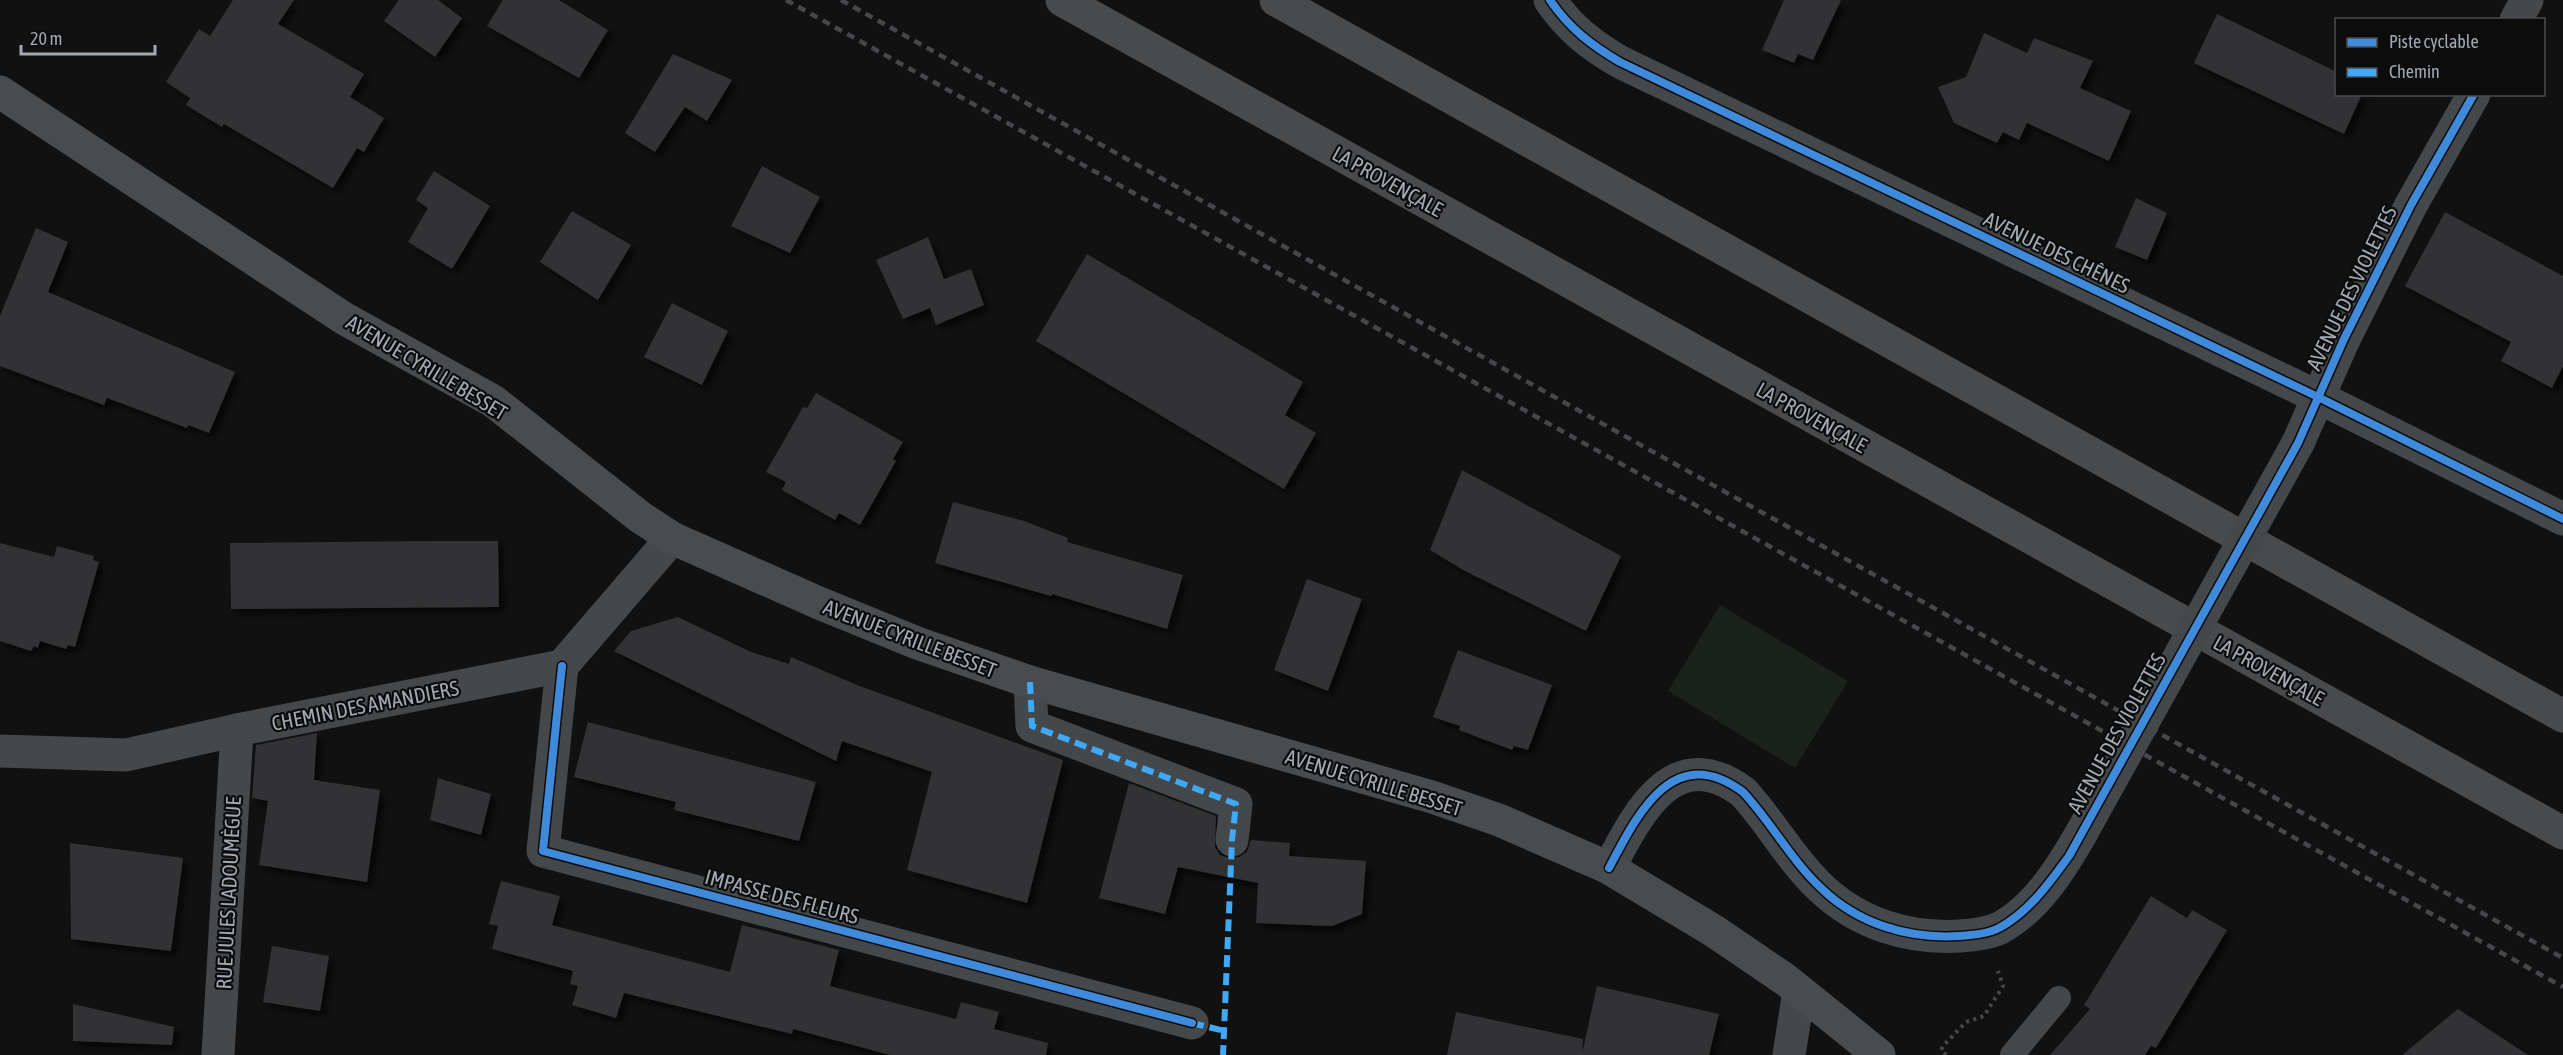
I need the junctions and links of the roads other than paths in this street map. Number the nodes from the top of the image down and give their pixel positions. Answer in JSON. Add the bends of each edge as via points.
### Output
{"nodes":[{"id":1,"x":1062,"y":0,"type":"edge"},
{"id":2,"x":1276,"y":0,"type":"edge"},
{"id":3,"x":1550,"y":0,"type":"edge"},
{"id":4,"x":2527,"y":0,"type":"edge"},
{"id":5,"x":2517,"y":18,"type":"edge"},
{"id":6,"x":0,"y":92,"type":"edge"},
{"id":7,"x":2473,"y":96,"type":"edge"},
{"id":8,"x":2318,"y":398,"type":"junction"},
{"id":9,"x":2563,"y":519,"type":"edge"},
{"id":10,"x":672,"y":538,"type":"junction"},
{"id":11,"x":562,"y":666,"type":"junction"},
{"id":12,"x":1030,"y":682,"type":"junction"},
{"id":13,"x":2563,"y":716,"type":"edge"},
{"id":14,"x":237,"y":730,"type":"junction"},
{"id":15,"x":0,"y":751,"type":"edge"},
{"id":16,"x":2563,"y":833,"type":"edge"},
{"id":17,"x":1232,"y":840,"type":"dead end"},
{"id":18,"x":1608,"y":868,"type":"junction"},
{"id":19,"x":1799,"y":992,"type":"junction"},
{"id":20,"x":2059,"y":998,"type":"dead end"},
{"id":21,"x":1192,"y":1023,"type":"dead end"},
{"id":22,"x":218,"y":1055,"type":"edge"},
{"id":23,"x":1789,"y":1055,"type":"edge"},
{"id":24,"x":1879,"y":1055,"type":"edge"},
{"id":25,"x":2012,"y":1055,"type":"edge"}],
"edges":[{"from":1,"to":16,"type":"highway","name":"LA PROVENÇALE"},
{"from":2,"to":13,"type":"highway"},
{"from":3,"to":8,"type":"street","name":"AVENUE DES CHÊNES","via":[[1587,42],[1620,62]]},
{"from":4,"to":5,"type":"street"},
{"from":6,"to":10,"type":"main road","name":"AVENUE CYRILLE BESSET","via":[[345,319],[493,401]]},
{"from":7,"to":8,"type":"street","name":"AVENUE DES VIOLETTES","via":[[2411,205]]},
{"from":8,"to":9,"type":"street","name":"AVENUE DES CHÊNES"},
{"from":8,"to":18,"type":"street","name":"AVENUE DES VIOLETTES","bridge":true,"via":[[2298,443],[2069,856],[2036,899],[2001,927],[1988,933],[1945,937],[1908,933],[1890,929],[1842,906],[1802,868],[1743,792],[1714,777],[1685,777],[1663,787],[1644,805]]},
{"from":10,"to":11,"type":"street"},
{"from":10,"to":12,"type":"main road","name":"AVENUE CYRILLE BESSET","via":[[895,634]]},
{"from":11,"to":14,"type":"street","name":"CHEMIN DES AMANDIERS"},
{"from":11,"to":21,"type":"street","name":"IMPASSE DES FLEURS","via":[[543,851]]},
{"from":12,"to":17,"type":"street","via":[[1032,726],[1236,804]]},
{"from":12,"to":18,"type":"main road","name":"AVENUE CYRILLE BESSET","via":[[1432,797],[1499,820]]},
{"from":14,"to":15,"type":"street","name":"CHEMIN DES AMANDIERS","via":[[126,755]]},
{"from":14,"to":22,"type":"street","name":"RUE JULES LADOUMÈGUE"},
{"from":18,"to":19,"type":"main road","name":"AVENUE CYRILLE BESSET","via":[[1748,952]]},
{"from":19,"to":23,"type":"street"},
{"from":19,"to":24,"type":"main road","name":"AVENUE CYRILLE BESSET"},
{"from":20,"to":25,"type":"lane"}]}
